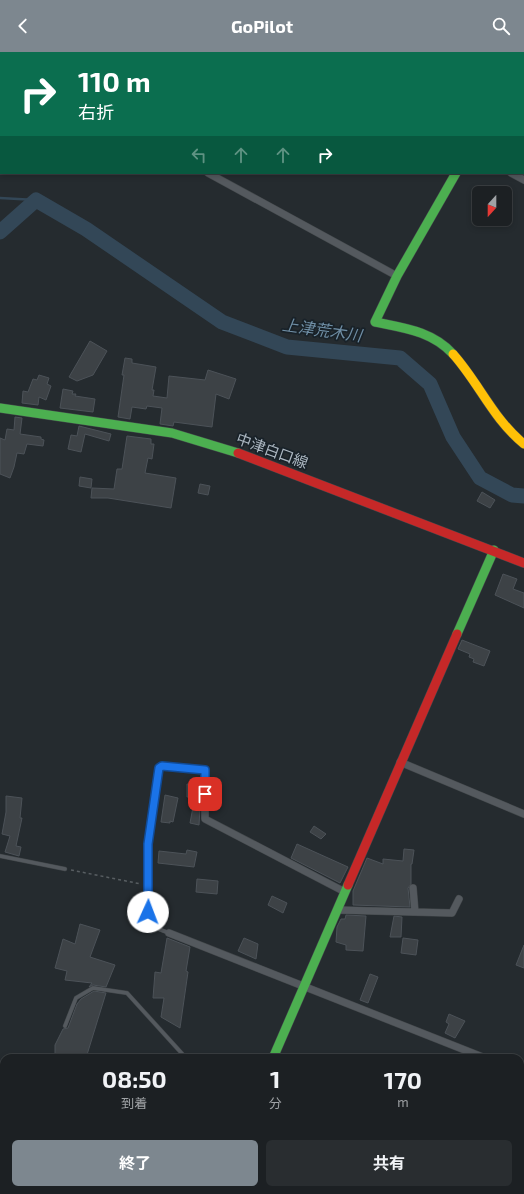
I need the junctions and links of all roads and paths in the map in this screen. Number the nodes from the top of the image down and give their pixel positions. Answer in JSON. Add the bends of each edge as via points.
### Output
{"nodes":[{"id":1,"x":210,"y":174,"type":"edge"},
{"id":2,"x":455,"y":174,"type":"edge"},
{"id":3,"x":513,"y":174,"type":"edge"},
{"id":4,"x":524,"y":180,"type":"edge"},
{"id":5,"x":398,"y":276,"type":"junction"},
{"id":6,"x":0,"y":408,"type":"edge"},
{"id":7,"x":524,"y":444,"type":"edge"},
{"id":8,"x":494,"y":550,"type":"junction"},
{"id":9,"x":524,"y":563,"type":"edge"},
{"id":10,"x":400,"y":762,"type":"junction"},
{"id":11,"x":205,"y":770,"type":"joint"},
{"id":12,"x":524,"y":814,"type":"edge"},
{"id":13,"x":0,"y":856,"type":"edge"},
{"id":14,"x":65,"y":869,"type":"joint"},
{"id":15,"x":149,"y":885,"type":"junction"},
{"id":16,"x":413,"y":888,"type":"dead end"},
{"id":17,"x":345,"y":892,"type":"junction"},
{"id":18,"x":459,"y":899,"type":"dead end"},
{"id":19,"x":337,"y":910,"type":"junction"},
{"id":20,"x":415,"y":912,"type":"junction"},
{"id":21,"x":169,"y":933,"type":"joint"},
{"id":22,"x":304,"y":986,"type":"junction"},
{"id":23,"x":65,"y":1026,"type":"dead end"},
{"id":24,"x":182,"y":1054,"type":"edge"},
{"id":25,"x":275,"y":1054,"type":"edge"},
{"id":26,"x":475,"y":1054,"type":"edge"}],
"edges":[{"from":1,"to":5,"type":"street"},
{"from":2,"to":5,"type":"street"},
{"from":3,"to":4,"type":"street"},
{"from":5,"to":7,"type":"street","via":[[375,322],[418,331],[434,338],[451,351],[492,411],[508,431]]},
{"from":6,"to":8,"type":"street","name":"中津白口線","via":[[172,433],[202,441]]},
{"from":8,"to":9,"type":"street","name":"中津白口線"},
{"from":8,"to":10,"type":"street"},
{"from":10,"to":12,"type":"street"},
{"from":10,"to":17,"type":"street"},
{"from":11,"to":15,"type":"lane","via":[[162,766],[159,768],[148,844]]},
{"from":11,"to":17,"type":"street","via":[[205,819]]},
{"from":13,"to":14,"type":"lane"},
{"from":14,"to":15,"type":"path"},
{"from":15,"to":21,"type":"lane","via":[[148,925]]},
{"from":16,"to":20,"type":"street"},
{"from":17,"to":19,"type":"street"},
{"from":18,"to":20,"type":"street","via":[[452,913]]},
{"from":19,"to":20,"type":"street"},
{"from":19,"to":22,"type":"street"},
{"from":21,"to":22,"type":"street"},
{"from":22,"to":25,"type":"street"},
{"from":22,"to":26,"type":"street"},
{"from":23,"to":24,"type":"lane","via":[[76,998],[93,988],[127,993]]}]}
